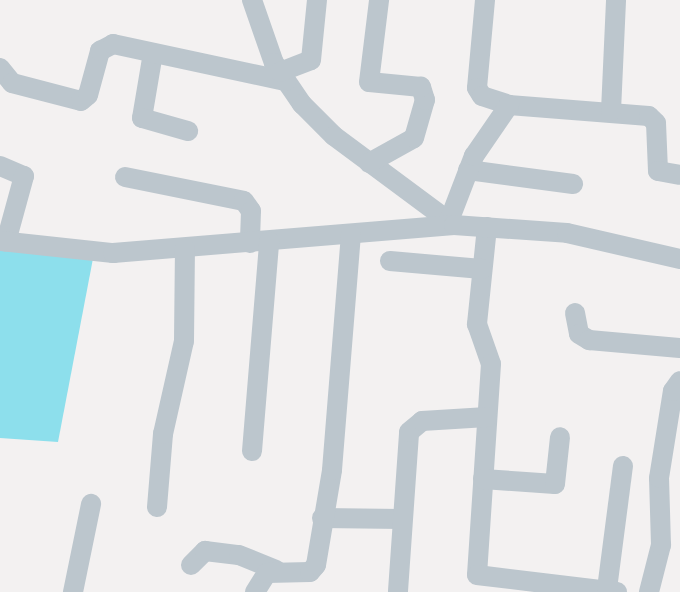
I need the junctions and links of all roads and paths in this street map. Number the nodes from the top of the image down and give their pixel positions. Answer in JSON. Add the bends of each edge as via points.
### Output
{"nodes":[{"id":1,"x":252,"y":0,"type":"edge"},
{"id":2,"x":317,"y":0,"type":"edge"},
{"id":3,"x":379,"y":0,"type":"edge"},
{"id":4,"x":485,"y":0,"type":"edge"},
{"id":5,"x":616,"y":0,"type":"edge"},
{"id":6,"x":153,"y":53,"type":"junction"},
{"id":7,"x":0,"y":68,"type":"edge"},
{"id":8,"x":283,"y":76,"type":"junction"},
{"id":9,"x":509,"y":105,"type":"junction"},
{"id":10,"x":611,"y":111,"type":"junction"},
{"id":11,"x":188,"y":131,"type":"dead end"},
{"id":12,"x":369,"y":163,"type":"junction"},
{"id":13,"x":0,"y":166,"type":"edge"},
{"id":14,"x":468,"y":170,"type":"junction"},
{"id":15,"x":680,"y":175,"type":"edge"},
{"id":16,"x":125,"y":177,"type":"dead end"},
{"id":17,"x":573,"y":184,"type":"dead end"},
{"id":18,"x":452,"y":223,"type":"junction"},
{"id":19,"x":487,"y":227,"type":"junction"},
{"id":20,"x":351,"y":235,"type":"junction"},
{"id":21,"x":3,"y":242,"type":"edge"},
{"id":22,"x":259,"y":243,"type":"junction"},
{"id":23,"x":185,"y":249,"type":"junction"},
{"id":24,"x":680,"y":259,"type":"edge"},
{"id":25,"x":390,"y":261,"type":"dead end"},
{"id":26,"x":482,"y":269,"type":"junction"},
{"id":27,"x":575,"y":313,"type":"dead end"},
{"id":28,"x":680,"y":348,"type":"edge"},
{"id":29,"x":680,"y":381,"type":"edge"},
{"id":30,"x":487,"y":417,"type":"junction"},
{"id":31,"x":560,"y":437,"type":"dead end"},
{"id":32,"x":252,"y":451,"type":"dead end"},
{"id":33,"x":623,"y":466,"type":"dead end"},
{"id":34,"x":483,"y":480,"type":"junction"},
{"id":35,"x":91,"y":504,"type":"dead end"},
{"id":36,"x":157,"y":507,"type":"dead end"},
{"id":37,"x":322,"y":518,"type":"junction"},
{"id":38,"x":401,"y":519,"type":"junction"},
{"id":39,"x":191,"y":566,"type":"dead end"},
{"id":40,"x":276,"y":570,"type":"junction"},
{"id":41,"x":398,"y":591,"type":"edge"},
{"id":42,"x":612,"y":591,"type":"edge"},
{"id":43,"x":73,"y":592,"type":"edge"},
{"id":44,"x":255,"y":592,"type":"edge"},
{"id":45,"x":649,"y":592,"type":"edge"}],
"edges":[{"from":1,"to":8,"type":"street","via":[[259,30]]},
{"from":2,"to":8,"type":"street","via":[[311,60]]},
{"from":3,"to":12,"type":"street","via":[[369,82],[421,87],[425,100],[414,138]]},
{"from":4,"to":9,"type":"street","via":[[477,88],[488,100]]},
{"from":5,"to":10,"type":"street"},
{"from":6,"to":7,"type":"street","via":[[104,46],[81,101],[12,84]]},
{"from":6,"to":8,"type":"street"},
{"from":6,"to":11,"type":"street","via":[[142,118]]},
{"from":8,"to":12,"type":"street","via":[[334,136]]},
{"from":9,"to":10,"type":"street"},
{"from":9,"to":14,"type":"street"},
{"from":10,"to":15,"type":"street","via":[[653,119],[656,166]]},
{"from":12,"to":18,"type":"street"},
{"from":13,"to":21,"type":"street","via":[[24,176]]},
{"from":14,"to":17,"type":"street"},
{"from":14,"to":18,"type":"street"},
{"from":16,"to":22,"type":"street","via":[[244,201]]},
{"from":18,"to":19,"type":"street"},
{"from":18,"to":20,"type":"street"},
{"from":19,"to":24,"type":"street","via":[[567,233]]},
{"from":19,"to":26,"type":"street"},
{"from":20,"to":22,"type":"street"},
{"from":20,"to":37,"type":"street"},
{"from":21,"to":23,"type":"street","via":[[113,253]]},
{"from":22,"to":23,"type":"street"},
{"from":22,"to":32,"type":"street","via":[[261,390]]},
{"from":23,"to":36,"type":"street","via":[[184,342],[163,434]]},
{"from":25,"to":26,"type":"street"},
{"from":26,"to":30,"type":"street","via":[[477,324],[491,364]]},
{"from":27,"to":28,"type":"street","via":[[579,334],[590,340]]},
{"from":29,"to":45,"type":"street","via":[[673,392],[659,478],[661,545]]},
{"from":30,"to":34,"type":"street"},
{"from":30,"to":38,"type":"street","via":[[414,424]]},
{"from":31,"to":34,"type":"street","via":[[555,484]]},
{"from":33,"to":42,"type":"street"},
{"from":34,"to":42,"type":"street","via":[[479,577]]},
{"from":35,"to":43,"type":"street"},
{"from":37,"to":38,"type":"street"},
{"from":37,"to":40,"type":"street","via":[[315,569]]},
{"from":38,"to":41,"type":"street"},
{"from":39,"to":40,"type":"street","via":[[205,551],[239,555]]},
{"from":40,"to":44,"type":"street","via":[[261,579]]}]}
